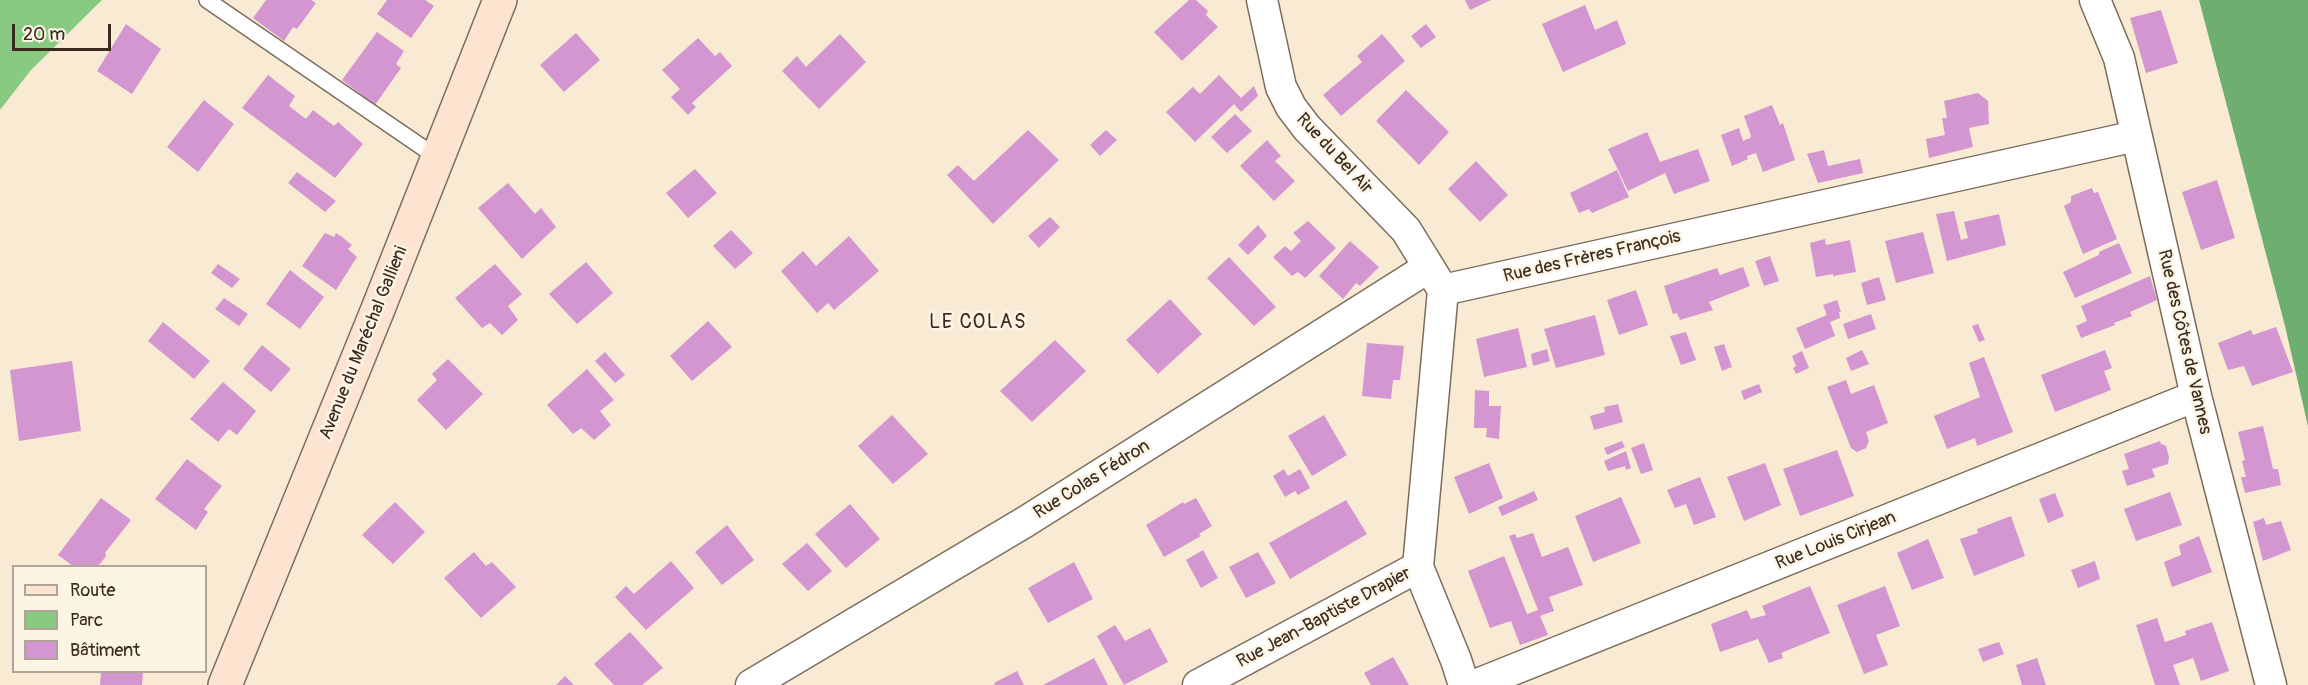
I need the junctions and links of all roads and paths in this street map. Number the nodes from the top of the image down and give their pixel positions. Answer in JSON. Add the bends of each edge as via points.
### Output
{"nodes":[{"id":1,"x":207,"y":0,"type":"edge"},
{"id":2,"x":500,"y":0,"type":"edge"},
{"id":3,"x":1262,"y":0,"type":"edge"},
{"id":4,"x":2095,"y":0,"type":"edge"},
{"id":5,"x":2136,"y":136,"type":"junction"},
{"id":6,"x":438,"y":158,"type":"junction"},
{"id":7,"x":1436,"y":279,"type":"junction"},
{"id":8,"x":2196,"y":396,"type":"junction"},
{"id":9,"x":1418,"y":567,"type":"junction"},
{"id":10,"x":225,"y":685,"type":"edge"},
{"id":11,"x":751,"y":685,"type":"edge"},
{"id":12,"x":1198,"y":685,"type":"edge"},
{"id":13,"x":1464,"y":685,"type":"edge"},
{"id":14,"x":1475,"y":685,"type":"edge"},
{"id":15,"x":2271,"y":685,"type":"edge"}],
"edges":[{"from":1,"to":6,"type":"lane"},
{"from":2,"to":6,"type":"street","name":"Avenue du Maréchal Gallieni"},
{"from":3,"to":7,"type":"street","name":"Rue du Bel Air","via":[[1281,87],[1291,107],[1406,230]]},
{"from":4,"to":5,"type":"street","name":"Rue des Côtes de Vannes","via":[[2119,58]]},
{"from":5,"to":7,"type":"street","name":"Rue des Frères François"},
{"from":5,"to":8,"type":"street","name":"Rue des Côtes de Vannes"},
{"from":6,"to":10,"type":"street","name":"Avenue du Maréchal Gallieni"},
{"from":7,"to":9,"type":"street"},
{"from":7,"to":11,"type":"street","name":"Rue Colas Fédron"},
{"from":8,"to":14,"type":"street","name":"Rue Louis Cirjean"},
{"from":8,"to":15,"type":"street","name":"Rue des Côtes de Vannes"},
{"from":9,"to":12,"type":"street","name":"Rue Jean-Baptiste Drapier"},
{"from":9,"to":13,"type":"street"}]}
